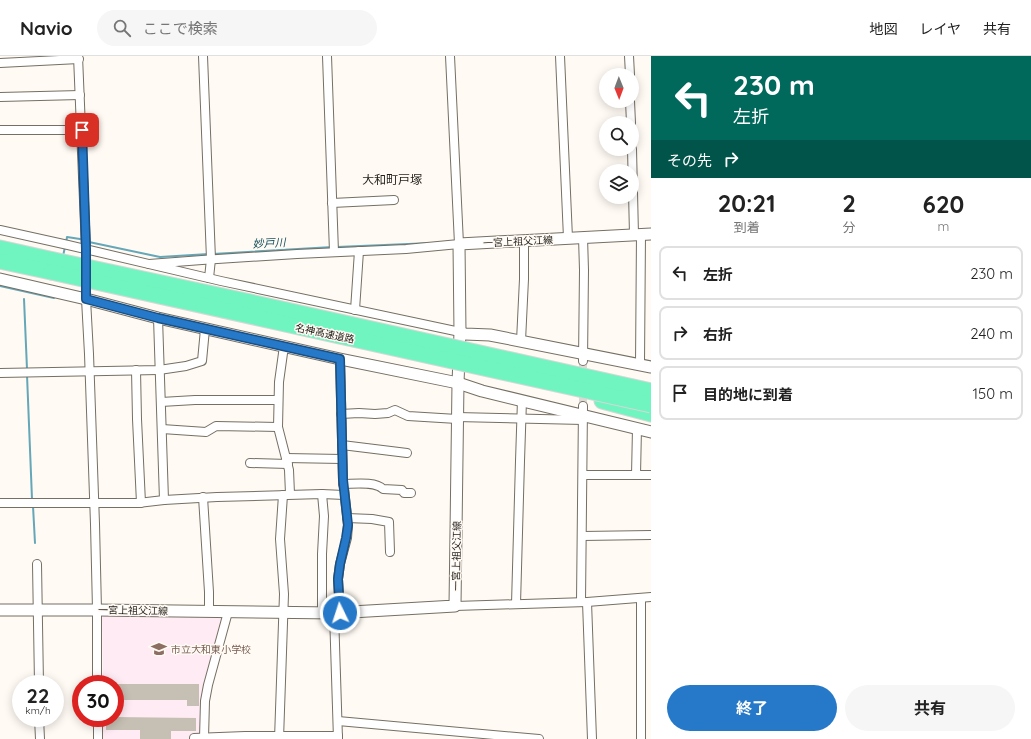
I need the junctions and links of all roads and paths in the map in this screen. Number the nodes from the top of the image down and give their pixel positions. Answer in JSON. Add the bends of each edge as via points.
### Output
{"nodes":[{"id":1,"x":203,"y":56,"type":"edge"},
{"id":2,"x":327,"y":56,"type":"edge"},
{"id":3,"x":450,"y":56,"type":"edge"},
{"id":4,"x":560,"y":56,"type":"edge"},
{"id":5,"x":629,"y":56,"type":"edge"},
{"id":6,"x":78,"y":57,"type":"edge"},
{"id":7,"x":38,"y":58,"type":"edge"},
{"id":8,"x":1,"y":61,"type":"edge"},
{"id":9,"x":630,"y":68,"type":"edge"},
{"id":10,"x":80,"y":95,"type":"junction"},
{"id":11,"x":0,"y":97,"type":"edge"},
{"id":12,"x":0,"y":130,"type":"edge"},
{"id":13,"x":82,"y":130,"type":"junction"},
{"id":14,"x":633,"y":156,"type":"edge"},
{"id":15,"x":394,"y":200,"type":"dead end"},
{"id":16,"x":332,"y":203,"type":"junction"},
{"id":17,"x":0,"y":230,"type":"edge"},
{"id":18,"x":642,"y":234,"type":"edge"},
{"id":19,"x":568,"y":238,"type":"junction"},
{"id":20,"x":583,"y":238,"type":"junction"},
{"id":21,"x":524,"y":241,"type":"junction"},
{"id":22,"x":458,"y":244,"type":"junction"},
{"id":23,"x":0,"y":248,"type":"edge"},
{"id":24,"x":86,"y":249,"type":"junction"},
{"id":25,"x":334,"y":249,"type":"junction"},
{"id":26,"x":359,"y":251,"type":"junction"},
{"id":27,"x":210,"y":256,"type":"junction"},
{"id":28,"x":0,"y":261,"type":"edge"},
{"id":29,"x":149,"y":264,"type":"junction"},
{"id":30,"x":52,"y":266,"type":"junction"},
{"id":31,"x":209,"y":278,"type":"junction"},
{"id":32,"x":0,"y":280,"type":"edge"},
{"id":33,"x":170,"y":292,"type":"junction"},
{"id":34,"x":86,"y":299,"type":"junction"},
{"id":35,"x":355,"y":310,"type":"junction"},
{"id":36,"x":158,"y":318,"type":"junction"},
{"id":37,"x":205,"y":329,"type":"junction"},
{"id":38,"x":460,"y":332,"type":"junction"},
{"id":39,"x":521,"y":341,"type":"junction"},
{"id":40,"x":284,"y":346,"type":"junction"},
{"id":41,"x":583,"y":357,"type":"junction"},
{"id":42,"x":340,"y":359,"type":"junction"},
{"id":43,"x":640,"y":364,"type":"junction"},
{"id":44,"x":651,"y":367,"type":"edge"},
{"id":45,"x":136,"y":370,"type":"junction"},
{"id":46,"x":159,"y":370,"type":"junction"},
{"id":47,"x":90,"y":371,"type":"junction"},
{"id":48,"x":0,"y":373,"type":"edge"},
{"id":49,"x":458,"y":383,"type":"junction"},
{"id":50,"x":651,"y":386,"type":"edge"},
{"id":51,"x":651,"y":391,"type":"edge"},
{"id":52,"x":278,"y":400,"type":"junction"},
{"id":53,"x":522,"y":400,"type":"junction"},
{"id":54,"x":161,"y":402,"type":"junction"},
{"id":55,"x":651,"y":405,"type":"edge"},
{"id":56,"x":341,"y":414,"type":"junction"},
{"id":57,"x":583,"y":414,"type":"junction"},
{"id":58,"x":651,"y":414,"type":"edge"},
{"id":59,"x":457,"y":418,"type":"junction"},
{"id":60,"x":521,"y":418,"type":"junction"},
{"id":61,"x":278,"y":427,"type":"junction"},
{"id":62,"x":637,"y":428,"type":"junction"},
{"id":63,"x":162,"y":429,"type":"junction"},
{"id":64,"x":651,"y":432,"type":"edge"},
{"id":65,"x":342,"y":445,"type":"junction"},
{"id":66,"x":407,"y":453,"type":"dead end"},
{"id":67,"x":342,"y":459,"type":"junction"},
{"id":68,"x":287,"y":461,"type":"junction"},
{"id":69,"x":250,"y":463,"type":"dead end"},
{"id":70,"x":583,"y":475,"type":"junction"},
{"id":71,"x":636,"y":475,"type":"junction"},
{"id":72,"x":651,"y":475,"type":"edge"},
{"id":73,"x":343,"y":484,"type":"junction"},
{"id":74,"x":411,"y":493,"type":"dead end"},
{"id":75,"x":286,"y":494,"type":"junction"},
{"id":76,"x":322,"y":494,"type":"junction"},
{"id":77,"x":344,"y":495,"type":"junction"},
{"id":78,"x":203,"y":497,"type":"junction"},
{"id":79,"x":164,"y":500,"type":"junction"},
{"id":80,"x":0,"y":503,"type":"edge"},
{"id":81,"x":94,"y":503,"type":"junction"},
{"id":82,"x":141,"y":503,"type":"junction"},
{"id":83,"x":347,"y":518,"type":"junction"},
{"id":84,"x":651,"y":534,"type":"edge"},
{"id":85,"x":582,"y":536,"type":"junction"},
{"id":86,"x":390,"y":552,"type":"dead end"},
{"id":87,"x":37,"y":564,"type":"dead end"},
{"id":88,"x":651,"y":597,"type":"edge"},
{"id":89,"x":640,"y":598,"type":"junction"},
{"id":90,"x":584,"y":602,"type":"junction"},
{"id":91,"x":516,"y":604,"type":"junction"},
{"id":92,"x":455,"y":606,"type":"junction"},
{"id":93,"x":0,"y":610,"type":"edge"},
{"id":94,"x":37,"y":610,"type":"junction"},
{"id":95,"x":97,"y":610,"type":"junction"},
{"id":96,"x":208,"y":611,"type":"junction"},
{"id":97,"x":228,"y":612,"type":"junction"},
{"id":98,"x":283,"y":612,"type":"junction"},
{"id":99,"x":322,"y":613,"type":"junction"},
{"id":100,"x":337,"y":613,"type":"junction"},
{"id":101,"x":39,"y":675,"type":"edge"},
{"id":102,"x":97,"y":675,"type":"edge"},
{"id":103,"x":338,"y":721,"type":"junction"},
{"id":104,"x":40,"y":727,"type":"edge"},
{"id":105,"x":98,"y":727,"type":"edge"},
{"id":106,"x":204,"y":738,"type":"junction"},
{"id":107,"x":279,"y":738,"type":"edge"},
{"id":108,"x":338,"y":738,"type":"edge"},
{"id":109,"x":40,"y":739,"type":"edge"},
{"id":110,"x":98,"y":739,"type":"edge"},
{"id":111,"x":194,"y":739,"type":"edge"},
{"id":112,"x":539,"y":739,"type":"edge"},
{"id":113,"x":592,"y":739,"type":"edge"},
{"id":114,"x":641,"y":739,"type":"edge"}],
"edges":[{"from":1,"to":27,"type":"street"},
{"from":2,"to":16,"type":"street"},
{"from":3,"to":22,"type":"street"},
{"from":4,"to":19,"type":"street"},
{"from":5,"to":9,"type":"street"},
{"from":6,"to":7,"type":"street"},
{"from":6,"to":10,"type":"street"},
{"from":7,"to":8,"type":"street"},
{"from":10,"to":11,"type":"street"},
{"from":10,"to":13,"type":"street"},
{"from":12,"to":13,"type":"street"},
{"from":13,"to":24,"type":"street"},
{"from":14,"to":18,"type":"street"},
{"from":15,"to":16,"type":"street"},
{"from":16,"to":25,"type":"street"},
{"from":17,"to":24,"type":"street"},
{"from":18,"to":20,"type":"main road","name":"一宮上祖父江線"},
{"from":18,"to":43,"type":"street"},
{"from":19,"to":20,"type":"main road","name":"一宮上祖父江線"},
{"from":19,"to":21,"type":"main road","name":"一宮上祖父江線"},
{"from":20,"to":41,"type":"street"},
{"from":21,"to":22,"type":"main road","name":"一宮上祖父江線"},
{"from":21,"to":39,"type":"street"},
{"from":22,"to":26,"type":"street"},
{"from":22,"to":38,"type":"main road","name":"一宮上祖父江線"},
{"from":23,"to":30,"type":"highway","name":"名神高速道路"},
{"from":24,"to":29,"type":"street"},
{"from":24,"to":34,"type":"street"},
{"from":25,"to":26,"type":"street"},
{"from":25,"to":27,"type":"street"},
{"from":26,"to":35,"type":"street"},
{"from":27,"to":29,"type":"street"},
{"from":27,"to":31,"type":"street"},
{"from":28,"to":30,"type":"highway","name":"名神高速道路"},
{"from":29,"to":31,"type":"street"},
{"from":30,"to":33,"type":"highway","name":"名神高速道路","bridge":true},
{"from":31,"to":35,"type":"street"},
{"from":32,"to":34,"type":"main road"},
{"from":33,"to":50,"type":"highway","bridge":true,"via":[[265,301]]},
{"from":33,"to":51,"type":"highway","name":"名神高速道路","bridge":true},
{"from":33,"to":55,"type":"highway","name":"名神高速道路","bridge":true},
{"from":33,"to":58,"type":"highway","bridge":true,"via":[[329,338]]},
{"from":34,"to":36,"type":"main road"},
{"from":34,"to":47,"type":"street"},
{"from":35,"to":38,"type":"street"},
{"from":36,"to":37,"type":"main road"},
{"from":36,"to":46,"type":"street"},
{"from":37,"to":40,"type":"main road"},
{"from":37,"to":46,"type":"street","via":[[202,361]]},
{"from":38,"to":39,"type":"main road"},
{"from":38,"to":49,"type":"main road","name":"一宮上祖父江線"},
{"from":39,"to":41,"type":"main road"},
{"from":40,"to":42,"type":"main road"},
{"from":40,"to":52,"type":"street"},
{"from":41,"to":43,"type":"main road"},
{"from":42,"to":49,"type":"main road"},
{"from":42,"to":56,"type":"street"},
{"from":43,"to":44,"type":"main road"},
{"from":45,"to":46,"type":"street"},
{"from":45,"to":47,"type":"street"},
{"from":45,"to":82,"type":"street"},
{"from":46,"to":54,"type":"street"},
{"from":47,"to":48,"type":"street"},
{"from":47,"to":81,"type":"street"},
{"from":49,"to":53,"type":"main road"},
{"from":49,"to":59,"type":"main road","name":"一宮上祖父江線"},
{"from":52,"to":54,"type":"street"},
{"from":52,"to":61,"type":"street"},
{"from":53,"to":57,"type":"main road"},
{"from":53,"to":60,"type":"street"},
{"from":54,"to":63,"type":"street"},
{"from":56,"to":59,"type":"street","via":[[388,413],[395,410],[408,416]]},
{"from":56,"to":65,"type":"street"},
{"from":57,"to":60,"type":"street"},
{"from":57,"to":62,"type":"main road"},
{"from":57,"to":70,"type":"street"},
{"from":59,"to":60,"type":"street"},
{"from":59,"to":92,"type":"main road","name":"一宮上祖父江線"},
{"from":60,"to":91,"type":"street"},
{"from":61,"to":63,"type":"street","via":[[216,426],[206,432]]},
{"from":61,"to":68,"type":"street"},
{"from":62,"to":64,"type":"main road"},
{"from":62,"to":71,"type":"street"},
{"from":63,"to":79,"type":"street"},
{"from":65,"to":66,"type":"street"},
{"from":65,"to":67,"type":"street"},
{"from":67,"to":68,"type":"street"},
{"from":67,"to":73,"type":"street"},
{"from":68,"to":69,"type":"street"},
{"from":68,"to":75,"type":"street","via":[[289,470]]},
{"from":70,"to":71,"type":"street"},
{"from":70,"to":85,"type":"street"},
{"from":71,"to":72,"type":"street"},
{"from":73,"to":74,"type":"street","via":[[371,484],[383,489]]},
{"from":73,"to":77,"type":"street"},
{"from":75,"to":76,"type":"street"},
{"from":75,"to":78,"type":"street"},
{"from":75,"to":98,"type":"street","via":[[280,539]]},
{"from":76,"to":77,"type":"street"},
{"from":76,"to":99,"type":"street"},
{"from":77,"to":83,"type":"street"},
{"from":78,"to":79,"type":"street"},
{"from":78,"to":96,"type":"street"},
{"from":79,"to":82,"type":"street"},
{"from":80,"to":81,"type":"street"},
{"from":81,"to":82,"type":"street"},
{"from":81,"to":95,"type":"street"},
{"from":83,"to":86,"type":"street","via":[[389,522]]},
{"from":83,"to":100,"type":"street","via":[[348,525],[338,579]]},
{"from":84,"to":85,"type":"street"},
{"from":85,"to":90,"type":"street"},
{"from":87,"to":94,"type":"street"},
{"from":88,"to":89,"type":"street"},
{"from":89,"to":90,"type":"street"},
{"from":89,"to":114,"type":"street"},
{"from":90,"to":91,"type":"street"},
{"from":90,"to":113,"type":"street"},
{"from":91,"to":92,"type":"street"},
{"from":92,"to":100,"type":"main road","name":"一宮上祖父江線"},
{"from":93,"to":94,"type":"main road","name":"一宮上祖父江線"},
{"from":94,"to":95,"type":"main road","name":"一宮上祖父江線"},
{"from":94,"to":101,"type":"street"},
{"from":95,"to":96,"type":"main road","name":"一宮上祖父江線"},
{"from":95,"to":102,"type":"street"},
{"from":96,"to":97,"type":"main road","name":"一宮上祖父江線"},
{"from":97,"to":98,"type":"main road","name":"一宮上祖父江線"},
{"from":97,"to":106,"type":"street","via":[[206,696]]},
{"from":98,"to":99,"type":"main road","name":"一宮上祖父江線"},
{"from":98,"to":107,"type":"street"},
{"from":99,"to":100,"type":"main road","name":"一宮上祖父江線"},
{"from":100,"to":103,"type":"street"},
{"from":103,"to":108,"type":"street"},
{"from":103,"to":112,"type":"street"},
{"from":104,"to":109,"type":"street"},
{"from":105,"to":110,"type":"street"},
{"from":106,"to":107,"type":"street"},
{"from":106,"to":111,"type":"street"},
{"from":107,"to":108,"type":"street"}]}
